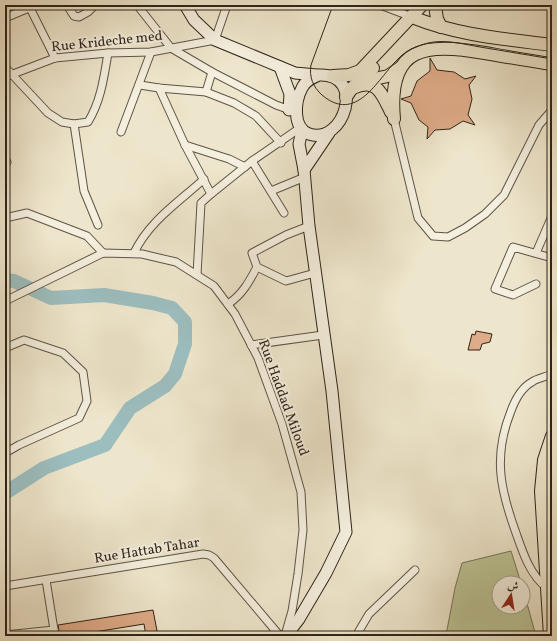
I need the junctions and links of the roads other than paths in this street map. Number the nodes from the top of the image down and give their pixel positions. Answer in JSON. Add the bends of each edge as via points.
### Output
{"nodes":[{"id":1,"x":67,"y":5,"type":"edge"},
{"id":2,"x":95,"y":5,"type":"edge"},
{"id":3,"x":137,"y":5,"type":"edge"},
{"id":4,"x":227,"y":5,"type":"edge"},
{"id":5,"x":380,"y":5,"type":"edge"},
{"id":6,"x":422,"y":5,"type":"edge"},
{"id":7,"x":434,"y":5,"type":"edge"},
{"id":8,"x":33,"y":6,"type":"edge"},
{"id":9,"x":186,"y":6,"type":"edge"},
{"id":10,"x":412,"y":17,"type":"junction"},
{"id":11,"x":5,"y":18,"type":"edge"},
{"id":12,"x":441,"y":27,"type":"junction"},
{"id":13,"x":215,"y":40,"type":"junction"},
{"id":14,"x":552,"y":46,"type":"edge"},
{"id":15,"x":171,"y":48,"type":"junction"},
{"id":16,"x":151,"y":52,"type":"junction"},
{"id":17,"x":108,"y":53,"type":"junction"},
{"id":18,"x":55,"y":58,"type":"junction"},
{"id":19,"x":552,"y":64,"type":"edge"},
{"id":20,"x":5,"y":67,"type":"edge"},
{"id":21,"x":280,"y":67,"type":"junction"},
{"id":22,"x":400,"y":68,"type":"junction"},
{"id":23,"x":212,"y":72,"type":"junction"},
{"id":24,"x":319,"y":75,"type":"junction"},
{"id":25,"x":8,"y":76,"type":"edge"},
{"id":26,"x":333,"y":76,"type":"junction"},
{"id":27,"x":140,"y":85,"type":"junction"},
{"id":28,"x":159,"y":88,"type":"junction"},
{"id":29,"x":352,"y":89,"type":"junction"},
{"id":30,"x":206,"y":92,"type":"junction"},
{"id":31,"x":299,"y":96,"type":"junction"},
{"id":32,"x":552,"y":110,"type":"edge"},
{"id":33,"x":293,"y":111,"type":"junction"},
{"id":34,"x":394,"y":119,"type":"junction"},
{"id":35,"x":74,"y":124,"type":"junction"},
{"id":36,"x":301,"y":129,"type":"junction"},
{"id":37,"x":121,"y":132,"type":"dead end"},
{"id":38,"x":329,"y":133,"type":"junction"},
{"id":39,"x":281,"y":143,"type":"junction"},
{"id":40,"x":185,"y":145,"type":"junction"},
{"id":41,"x":252,"y":161,"type":"junction"},
{"id":42,"x":245,"y":167,"type":"junction"},
{"id":43,"x":305,"y":173,"type":"junction"},
{"id":44,"x":204,"y":179,"type":"junction"},
{"id":45,"x":271,"y":191,"type":"junction"},
{"id":46,"x":211,"y":194,"type":"junction"},
{"id":47,"x":284,"y":213,"type":"dead end"},
{"id":48,"x":552,"y":216,"type":"edge"},
{"id":49,"x":5,"y":218,"type":"edge"},
{"id":50,"x":98,"y":225,"type":"dead end"},
{"id":51,"x":309,"y":226,"type":"junction"},
{"id":52,"x":548,"y":234,"type":"edge"},
{"id":53,"x":102,"y":253,"type":"junction"},
{"id":54,"x":134,"y":253,"type":"junction"},
{"id":55,"x":536,"y":253,"type":"junction"},
{"id":56,"x":552,"y":258,"type":"edge"},
{"id":57,"x":257,"y":267,"type":"junction"},
{"id":58,"x":315,"y":273,"type":"junction"},
{"id":59,"x":197,"y":275,"type":"junction"},
{"id":60,"x":536,"y":284,"type":"dead end"},
{"id":61,"x":8,"y":300,"type":"edge"},
{"id":62,"x":228,"y":304,"type":"junction"},
{"id":63,"x":323,"y":335,"type":"junction"},
{"id":64,"x":251,"y":345,"type":"junction"},
{"id":65,"x":5,"y":348,"type":"edge"},
{"id":66,"x":552,"y":374,"type":"edge"},
{"id":67,"x":552,"y":436,"type":"edge"},
{"id":68,"x":5,"y":454,"type":"edge"},
{"id":69,"x":415,"y":570,"type":"dead end"},
{"id":70,"x":46,"y":580,"type":"junction"},
{"id":71,"x":5,"y":586,"type":"edge"},
{"id":72,"x":550,"y":588,"type":"edge"},
{"id":73,"x":54,"y":633,"type":"edge"},
{"id":74,"x":5,"y":635,"type":"edge"},
{"id":75,"x":280,"y":636,"type":"edge"},
{"id":76,"x":285,"y":636,"type":"edge"},
{"id":77,"x":356,"y":636,"type":"edge"},
{"id":78,"x":550,"y":636,"type":"edge"}],
"edges":[{"from":1,"to":2,"type":"street","via":[[74,16],[79,17]]},
{"from":3,"to":15,"type":"street"},
{"from":4,"to":13,"type":"street"},
{"from":5,"to":10,"type":"street"},
{"from":6,"to":10,"type":"main road"},
{"from":7,"to":12,"type":"main road","via":[[436,18]]},
{"from":8,"to":11,"type":"street"},
{"from":8,"to":18,"type":"street"},
{"from":9,"to":13,"type":"main road","via":[[194,20]]},
{"from":10,"to":12,"type":"main road"},
{"from":10,"to":26,"type":"main road","via":[[400,26],[360,70],[349,75]]},
{"from":10,"to":29,"type":"main road","via":[[406,30]]},
{"from":12,"to":14,"type":"main road"},
{"from":13,"to":15,"type":"street","name":"Rue Krideche med"},
{"from":13,"to":21,"type":"main road"},
{"from":15,"to":16,"type":"street","name":"Rue Krideche med"},
{"from":15,"to":23,"type":"street"},
{"from":16,"to":17,"type":"street","name":"Rue Krideche med"},
{"from":16,"to":27,"type":"street"},
{"from":17,"to":18,"type":"street","name":"Rue Krideche med"},
{"from":17,"to":35,"type":"street","via":[[94,112],[88,122]]},
{"from":18,"to":25,"type":"street","name":"Rue Krideche med"},
{"from":19,"to":22,"type":"main road","via":[[437,48],[410,58]]},
{"from":20,"to":25,"type":"street"},
{"from":21,"to":24,"type":"main road","via":[[300,74]]},
{"from":21,"to":31,"type":"main road","via":[[294,80]]},
{"from":21,"to":33,"type":"main road"},
{"from":22,"to":29,"type":"main road","via":[[388,76]]},
{"from":22,"to":34,"type":"main road","via":[[393,85]]},
{"from":23,"to":30,"type":"street"},
{"from":23,"to":33,"type":"street"},
{"from":24,"to":26,"type":"main road"},
{"from":24,"to":31,"type":"main road","via":[[305,83]]},
{"from":25,"to":35,"type":"street","via":[[48,113],[62,122]]},
{"from":26,"to":29,"type":"main road"},
{"from":27,"to":28,"type":"street"},
{"from":27,"to":37,"type":"street"},
{"from":28,"to":30,"type":"street"},
{"from":28,"to":40,"type":"street"},
{"from":29,"to":34,"type":"main road","via":[[367,84],[379,90]]},
{"from":29,"to":38,"type":"main road","via":[[341,118]]},
{"from":30,"to":39,"type":"street","via":[[245,108],[267,126]]},
{"from":31,"to":33,"type":"main road"},
{"from":32,"to":34,"type":"street","via":[[539,124],[504,195],[485,214],[448,237],[433,236],[418,218]]},
{"from":33,"to":36,"type":"main road"},
{"from":35,"to":50,"type":"street","via":[[84,191]]},
{"from":36,"to":38,"type":"main road","via":[[315,136]]},
{"from":36,"to":39,"type":"street"},
{"from":36,"to":43,"type":"main road","via":[[299,144]]},
{"from":38,"to":43,"type":"main road"},
{"from":39,"to":41,"type":"street"},
{"from":40,"to":42,"type":"street","via":[[229,159]]},
{"from":40,"to":44,"type":"street"},
{"from":41,"to":42,"type":"street"},
{"from":41,"to":45,"type":"street"},
{"from":42,"to":46,"type":"street"},
{"from":43,"to":45,"type":"street"},
{"from":43,"to":51,"type":"main road"},
{"from":44,"to":46,"type":"street"},
{"from":44,"to":54,"type":"street","via":[[158,218]]},
{"from":45,"to":47,"type":"street"},
{"from":46,"to":59,"type":"street","via":[[201,203]]},
{"from":48,"to":52,"type":"street"},
{"from":49,"to":53,"type":"street","via":[[27,213],[87,236]]},
{"from":51,"to":57,"type":"street","via":[[252,253]]},
{"from":51,"to":58,"type":"main road"},
{"from":52,"to":55,"type":"street"},
{"from":53,"to":54,"type":"street","name":"Rue Haddad Miloud"},
{"from":53,"to":61,"type":"street","name":"Rue Haddad Miloud"},
{"from":54,"to":59,"type":"street","name":"Rue Haddad Miloud","via":[[176,262]]},
{"from":55,"to":56,"type":"street"},
{"from":55,"to":60,"type":"street","via":[[513,246],[495,289],[513,295]]},
{"from":57,"to":58,"type":"street","via":[[286,281]]},
{"from":57,"to":62,"type":"street","via":[[248,284],[236,299]]},
{"from":58,"to":63,"type":"main road"},
{"from":59,"to":62,"type":"street","name":"Rue Haddad Miloud","via":[[214,286]]},
{"from":62,"to":64,"type":"street","name":"Rue Haddad Miloud"},
{"from":63,"to":64,"type":"street"},
{"from":63,"to":76,"type":"main road","via":[[341,470],[346,532],[326,573],[299,619]]},
{"from":64,"to":76,"type":"street","name":"Rue Haddad Miloud","via":[[282,424],[302,492],[303,530],[298,574]]},
{"from":65,"to":68,"type":"street","via":[[24,340],[63,353],[83,372],[87,401],[79,418]]},
{"from":66,"to":72,"type":"street","via":[[532,382],[516,398],[503,430],[499,462],[508,512],[524,557],[539,582]]},
{"from":67,"to":72,"type":"main road","via":[[544,460],[541,491]]},
{"from":69,"to":77,"type":"street","via":[[369,614]]},
{"from":70,"to":71,"type":"street","name":"Rue Hattab Tahar"},
{"from":70,"to":73,"type":"street"},
{"from":70,"to":75,"type":"street","name":"Rue Hattab Tahar","via":[[209,555]]},
{"from":72,"to":78,"type":"main road"},
{"from":73,"to":74,"type":"street"}]}
